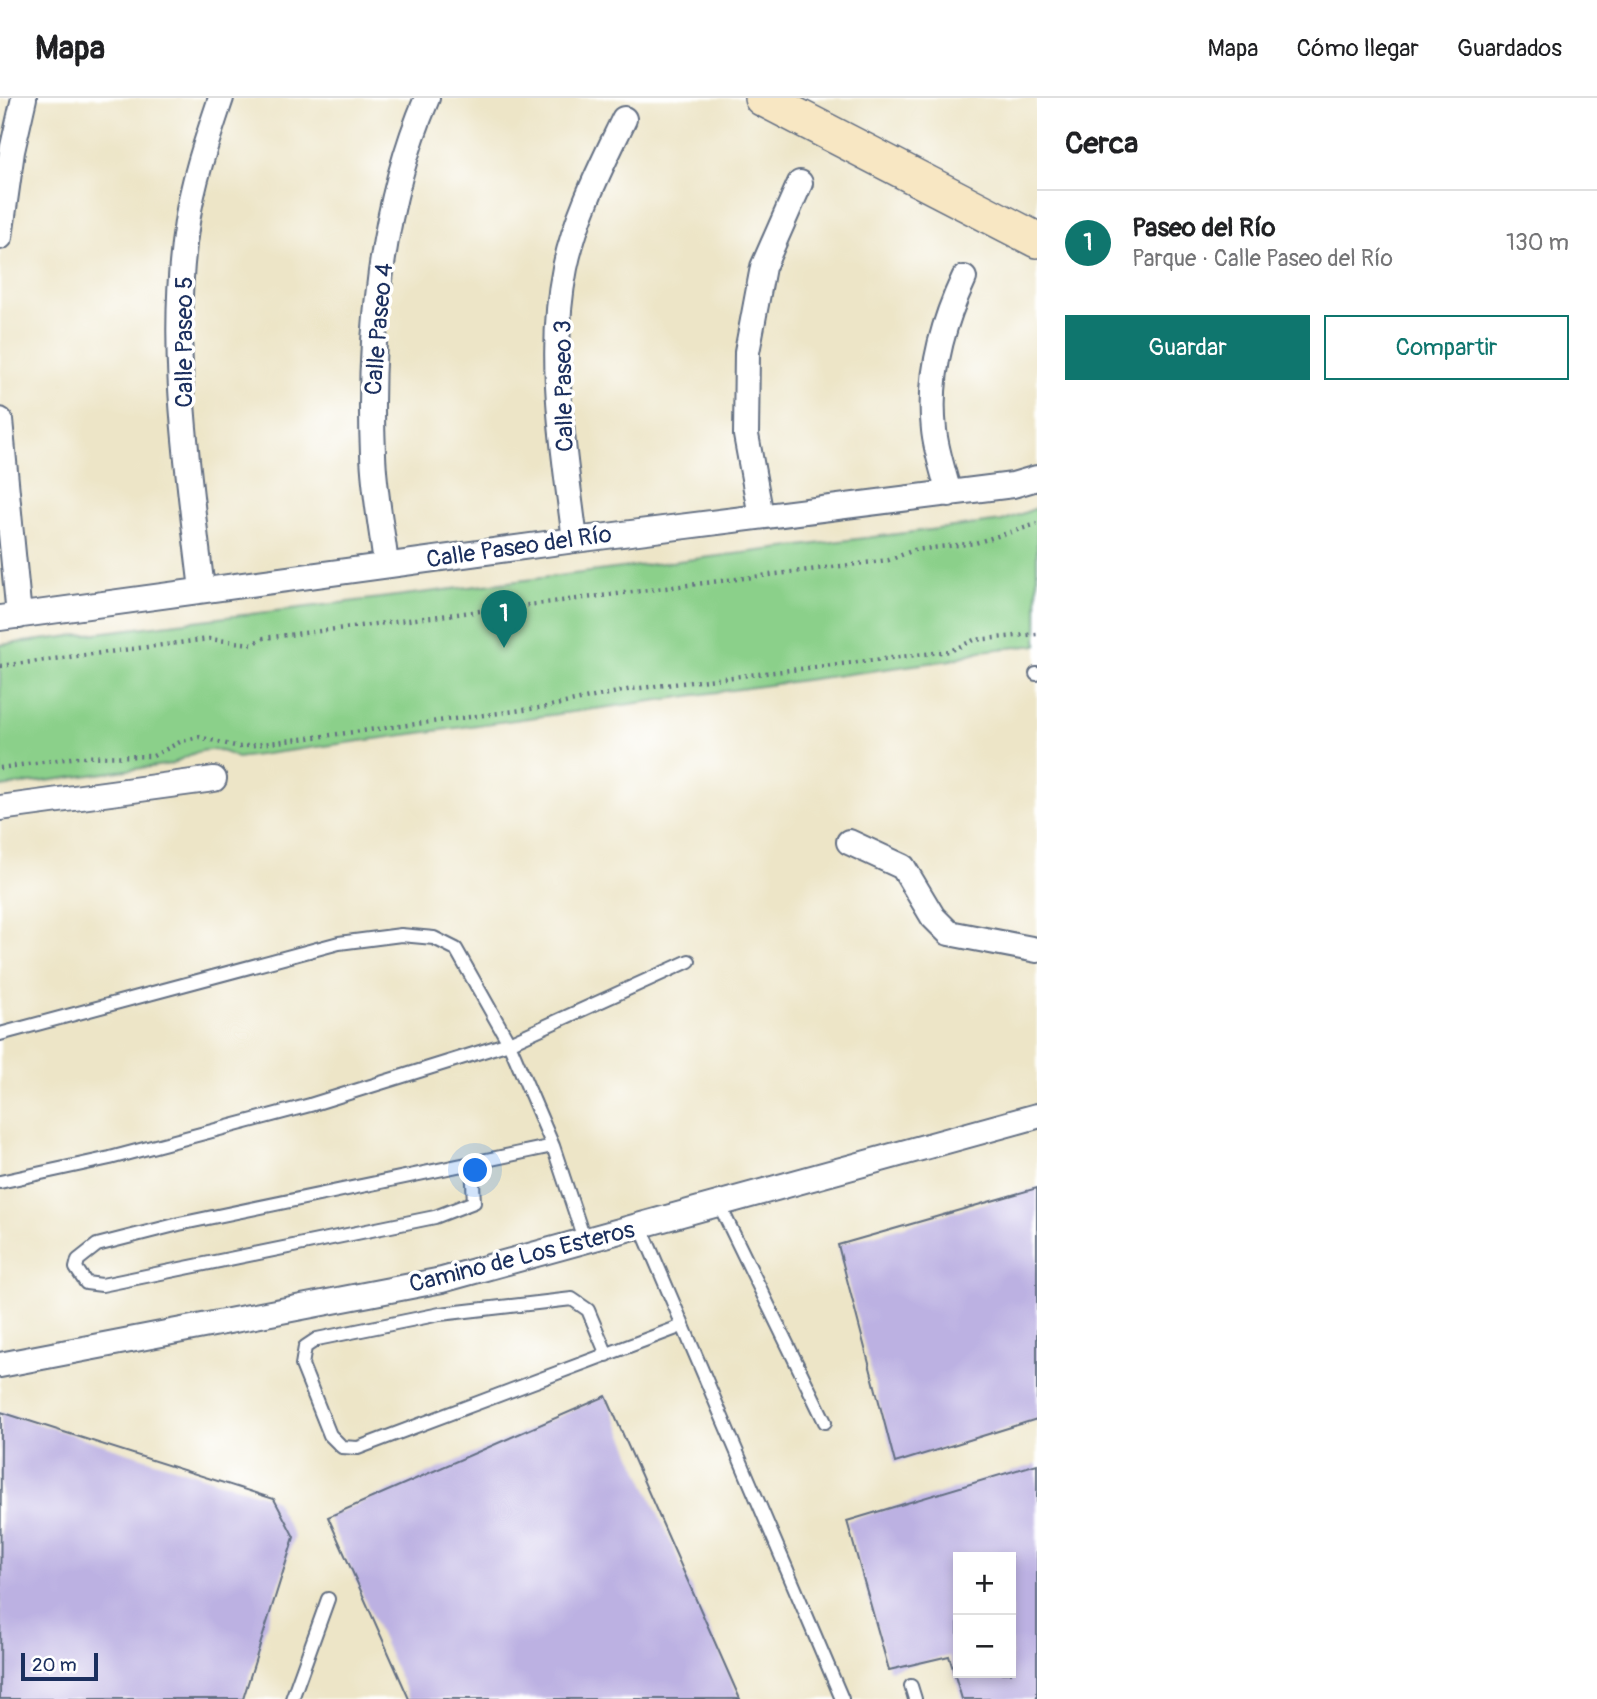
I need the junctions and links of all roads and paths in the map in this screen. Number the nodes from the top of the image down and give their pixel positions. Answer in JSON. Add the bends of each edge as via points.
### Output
{"nodes":[{"id":1,"x":23,"y":98,"type":"edge"},
{"id":2,"x":221,"y":98,"type":"edge"},
{"id":3,"x":427,"y":98,"type":"edge"},
{"id":4,"x":762,"y":98,"type":"edge"},
{"id":5,"x":624,"y":119,"type":"dead end"},
{"id":6,"x":800,"y":183,"type":"dead end"},
{"id":7,"x":0,"y":237,"type":"edge"},
{"id":8,"x":1037,"y":240,"type":"edge"},
{"id":9,"x":964,"y":278,"type":"dead end"},
{"id":10,"x":0,"y":420,"type":"edge"},
{"id":11,"x":1037,"y":478,"type":"edge"},
{"id":12,"x":949,"y":494,"type":"junction"},
{"id":13,"x":761,"y":516,"type":"junction"},
{"id":14,"x":1037,"y":524,"type":"edge"},
{"id":15,"x":575,"y":540,"type":"junction"},
{"id":16,"x":386,"y":565,"type":"junction"},
{"id":17,"x":202,"y":590,"type":"junction"},
{"id":18,"x":10,"y":617,"type":"edge"},
{"id":19,"x":1037,"y":634,"type":"edge"},
{"id":20,"x":0,"y":666,"type":"edge"},
{"id":21,"x":0,"y":768,"type":"edge"},
{"id":22,"x":214,"y":779,"type":"dead end"},
{"id":23,"x":0,"y":808,"type":"edge"},
{"id":24,"x":849,"y":842,"type":"dead end"},
{"id":25,"x":1037,"y":950,"type":"edge"},
{"id":26,"x":689,"y":961,"type":"dead end"},
{"id":27,"x":0,"y":1034,"type":"edge"},
{"id":28,"x":509,"y":1043,"type":"junction"},
{"id":29,"x":1037,"y":1116,"type":"edge"},
{"id":30,"x":553,"y":1146,"type":"junction"},
{"id":31,"x":472,"y":1165,"type":"junction"},
{"id":32,"x":0,"y":1182,"type":"edge"},
{"id":33,"x":718,"y":1202,"type":"junction"},
{"id":34,"x":640,"y":1227,"type":"junction"},
{"id":35,"x":585,"y":1242,"type":"junction"},
{"id":36,"x":682,"y":1326,"type":"junction"},
{"id":37,"x":607,"y":1355,"type":"junction"},
{"id":38,"x":0,"y":1365,"type":"edge"},
{"id":39,"x":825,"y":1422,"type":"dead end"},
{"id":40,"x":328,"y":1598,"type":"dead end"},
{"id":41,"x":911,"y":1686,"type":"dead end"},
{"id":42,"x":292,"y":1699,"type":"edge"},
{"id":43,"x":842,"y":1699,"type":"edge"},
{"id":44,"x":915,"y":1699,"type":"edge"}],
"edges":[{"from":1,"to":7,"type":"street"},
{"from":2,"to":17,"type":"street","name":"Calle Paseo 5","via":[[187,221],[181,296],[185,437]]},
{"from":3,"to":16,"type":"street","name":"Calle Paseo 4","via":[[393,197],[373,375],[373,456]]},
{"from":4,"to":8,"type":"street"},
{"from":5,"to":15,"type":"street","name":"Calle Paseo 3","via":[[582,208],[565,269],[558,354]]},
{"from":6,"to":13,"type":"street","via":[[763,267],[747,352],[746,435]]},
{"from":9,"to":12,"type":"street","via":[[945,319],[935,371],[934,430]]},
{"from":10,"to":18,"type":"street"},
{"from":11,"to":12,"type":"street","name":"Calle Paseo del Río"},
{"from":12,"to":13,"type":"street","name":"Calle Paseo del Río"},
{"from":13,"to":15,"type":"street","name":"Calle Paseo del Río"},
{"from":14,"to":20,"type":"path","via":[[975,542],[914,550],[889,560],[264,638],[252,644],[209,639]]},
{"from":15,"to":16,"type":"street","name":"Calle Paseo del Río"},
{"from":16,"to":17,"type":"street","name":"Calle Paseo del Río"},
{"from":17,"to":18,"type":"street","name":"Calle Paseo del Río"},
{"from":19,"to":21,"type":"path","via":[[974,640],[950,651],[632,689],[546,707],[239,747],[199,737],[153,756],[78,757]]},
{"from":22,"to":23,"type":"street"},
{"from":24,"to":25,"type":"street","via":[[903,867],[933,917],[949,933]]},
{"from":26,"to":28,"type":"lane"},
{"from":27,"to":28,"type":"lane","via":[[339,943],[401,935],[434,938],[456,949]]},
{"from":28,"to":30,"type":"lane"},
{"from":28,"to":32,"type":"lane","via":[[310,1105]]},
{"from":29,"to":33,"type":"street","name":"Camino de Los Esteros"},
{"from":30,"to":31,"type":"lane"},
{"from":30,"to":35,"type":"lane"},
{"from":31,"to":31,"type":"lane","via":[[474,1202],[435,1217],[102,1285],[86,1283],[76,1268],[78,1260],[97,1245],[359,1185]]},
{"from":33,"to":34,"type":"street","name":"Camino de Los Esteros"},
{"from":33,"to":39,"type":"lane"},
{"from":34,"to":35,"type":"street","name":"Camino de Los Esteros"},
{"from":34,"to":36,"type":"lane"},
{"from":35,"to":38,"type":"street","name":"Camino de Los Esteros","via":[[442,1280]]},
{"from":36,"to":37,"type":"lane"},
{"from":36,"to":43,"type":"lane"},
{"from":37,"to":37,"type":"lane","via":[[358,1448],[342,1447],[330,1435],[302,1365],[305,1347],[317,1339],[440,1314],[572,1299],[587,1310]]},
{"from":40,"to":42,"type":"lane"},
{"from":41,"to":44,"type":"lane"}]}
